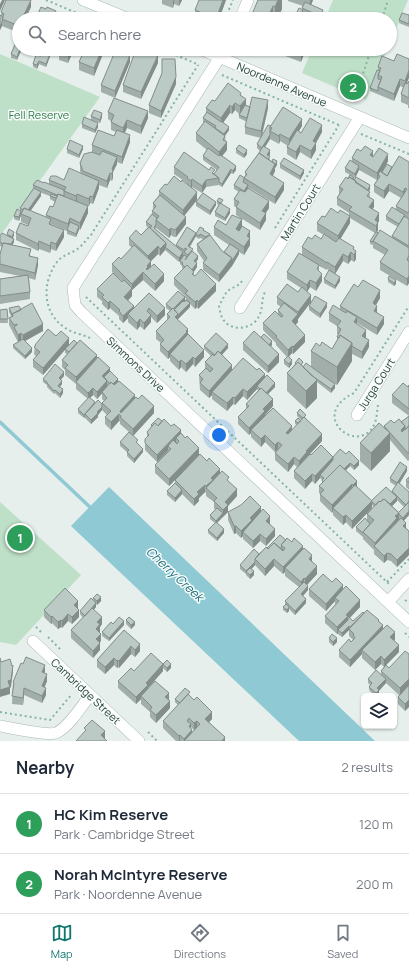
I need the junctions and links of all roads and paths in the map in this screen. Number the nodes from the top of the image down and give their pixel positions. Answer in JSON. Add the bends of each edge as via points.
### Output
{"nodes":[{"id":1,"x":46,"y":0,"type":"edge"},
{"id":2,"x":84,"y":0,"type":"edge"},
{"id":3,"x":233,"y":0,"type":"edge"},
{"id":4,"x":248,"y":0,"type":"edge"},
{"id":5,"x":388,"y":0,"type":"edge"},
{"id":6,"x":74,"y":12,"type":"edge"},
{"id":7,"x":112,"y":12,"type":"edge"},
{"id":8,"x":228,"y":12,"type":"edge"},
{"id":9,"x":243,"y":12,"type":"edge"},
{"id":10,"x":384,"y":12,"type":"edge"},
{"id":11,"x":178,"y":56,"type":"edge"},
{"id":12,"x":221,"y":56,"type":"edge"},
{"id":13,"x":229,"y":56,"type":"edge"},
{"id":14,"x":369,"y":56,"type":"edge"},
{"id":15,"x":198,"y":65,"type":"junction"},
{"id":16,"x":212,"y":70,"type":"junction"},
{"id":17,"x":361,"y":79,"type":"junction"},
{"id":18,"x":344,"y":93,"type":"dead end"},
{"id":19,"x":348,"y":112,"type":"junction"},
{"id":20,"x":360,"y":117,"type":"junction"},
{"id":21,"x":351,"y":130,"type":"junction"},
{"id":22,"x":409,"y":138,"type":"edge"},
{"id":23,"x":409,"y":154,"type":"edge"},
{"id":24,"x":85,"y":295,"type":"dead end"},
{"id":25,"x":240,"y":308,"type":"dead end"},
{"id":26,"x":409,"y":332,"type":"edge"},
{"id":27,"x":95,"y":342,"type":"dead end"},
{"id":28,"x":357,"y":415,"type":"dead end"},
{"id":29,"x":409,"y":558,"type":"edge"},
{"id":30,"x":409,"y":580,"type":"edge"},
{"id":31,"x":387,"y":582,"type":"junction"},
{"id":32,"x":397,"y":592,"type":"junction"},
{"id":33,"x":388,"y":602,"type":"junction"},
{"id":34,"x":409,"y":603,"type":"edge"},
{"id":35,"x":406,"y":627,"type":"edge"},
{"id":36,"x":409,"y":637,"type":"edge"},
{"id":37,"x":33,"y":641,"type":"dead end"},
{"id":38,"x":72,"y":694,"type":"dead end"},
{"id":39,"x":90,"y":695,"type":"junction"},
{"id":40,"x":0,"y":712,"type":"edge"},
{"id":41,"x":0,"y":726,"type":"edge"},
{"id":42,"x":139,"y":741,"type":"edge"}],
"edges":[{"from":1,"to":6,"type":"path"},
{"from":2,"to":7,"type":"street"},
{"from":3,"to":8,"type":"path"},
{"from":4,"to":9,"type":"street"},
{"from":5,"to":10,"type":"path"},
{"from":11,"to":15,"type":"path"},
{"from":12,"to":16,"type":"street","name":"Simmons Drive"},
{"from":13,"to":19,"type":"street","name":"Noordenne Avenue"},
{"from":14,"to":17,"type":"path"},
{"from":15,"to":16,"type":"path"},
{"from":15,"to":27,"type":"path","via":[[91,235],[80,247],[58,261],[50,274],[47,286],[50,311],[65,328]]},
{"from":16,"to":21,"type":"path"},
{"from":16,"to":33,"type":"street","name":"Simmons Drive","via":[[73,288],[75,305]]},
{"from":17,"to":18,"type":"path","via":[[354,79]]},
{"from":17,"to":19,"type":"path"},
{"from":19,"to":20,"type":"street","name":"Noordenne Avenue"},
{"from":20,"to":21,"type":"street","name":"Martin Court"},
{"from":20,"to":22,"type":"street","name":"Noordenne Avenue"},
{"from":21,"to":23,"type":"path"},
{"from":21,"to":25,"type":"street","name":"Martin Court"},
{"from":24,"to":31,"type":"path","via":[[146,356]]},
{"from":26,"to":28,"type":"street","name":"Jurga Court"},
{"from":29,"to":31,"type":"path"},
{"from":30,"to":32,"type":"street"},
{"from":31,"to":32,"type":"path"},
{"from":32,"to":33,"type":"street"},
{"from":32,"to":34,"type":"path"},
{"from":33,"to":35,"type":"street","name":"Simmons Drive"},
{"from":35,"to":36,"type":"path"},
{"from":37,"to":39,"type":"street","name":"Cambridge Street"},
{"from":38,"to":40,"type":"path","via":[[50,720]]},
{"from":39,"to":41,"type":"street","via":[[66,725],[55,733]]},
{"from":39,"to":42,"type":"street","name":"Cambridge Street"}]}
